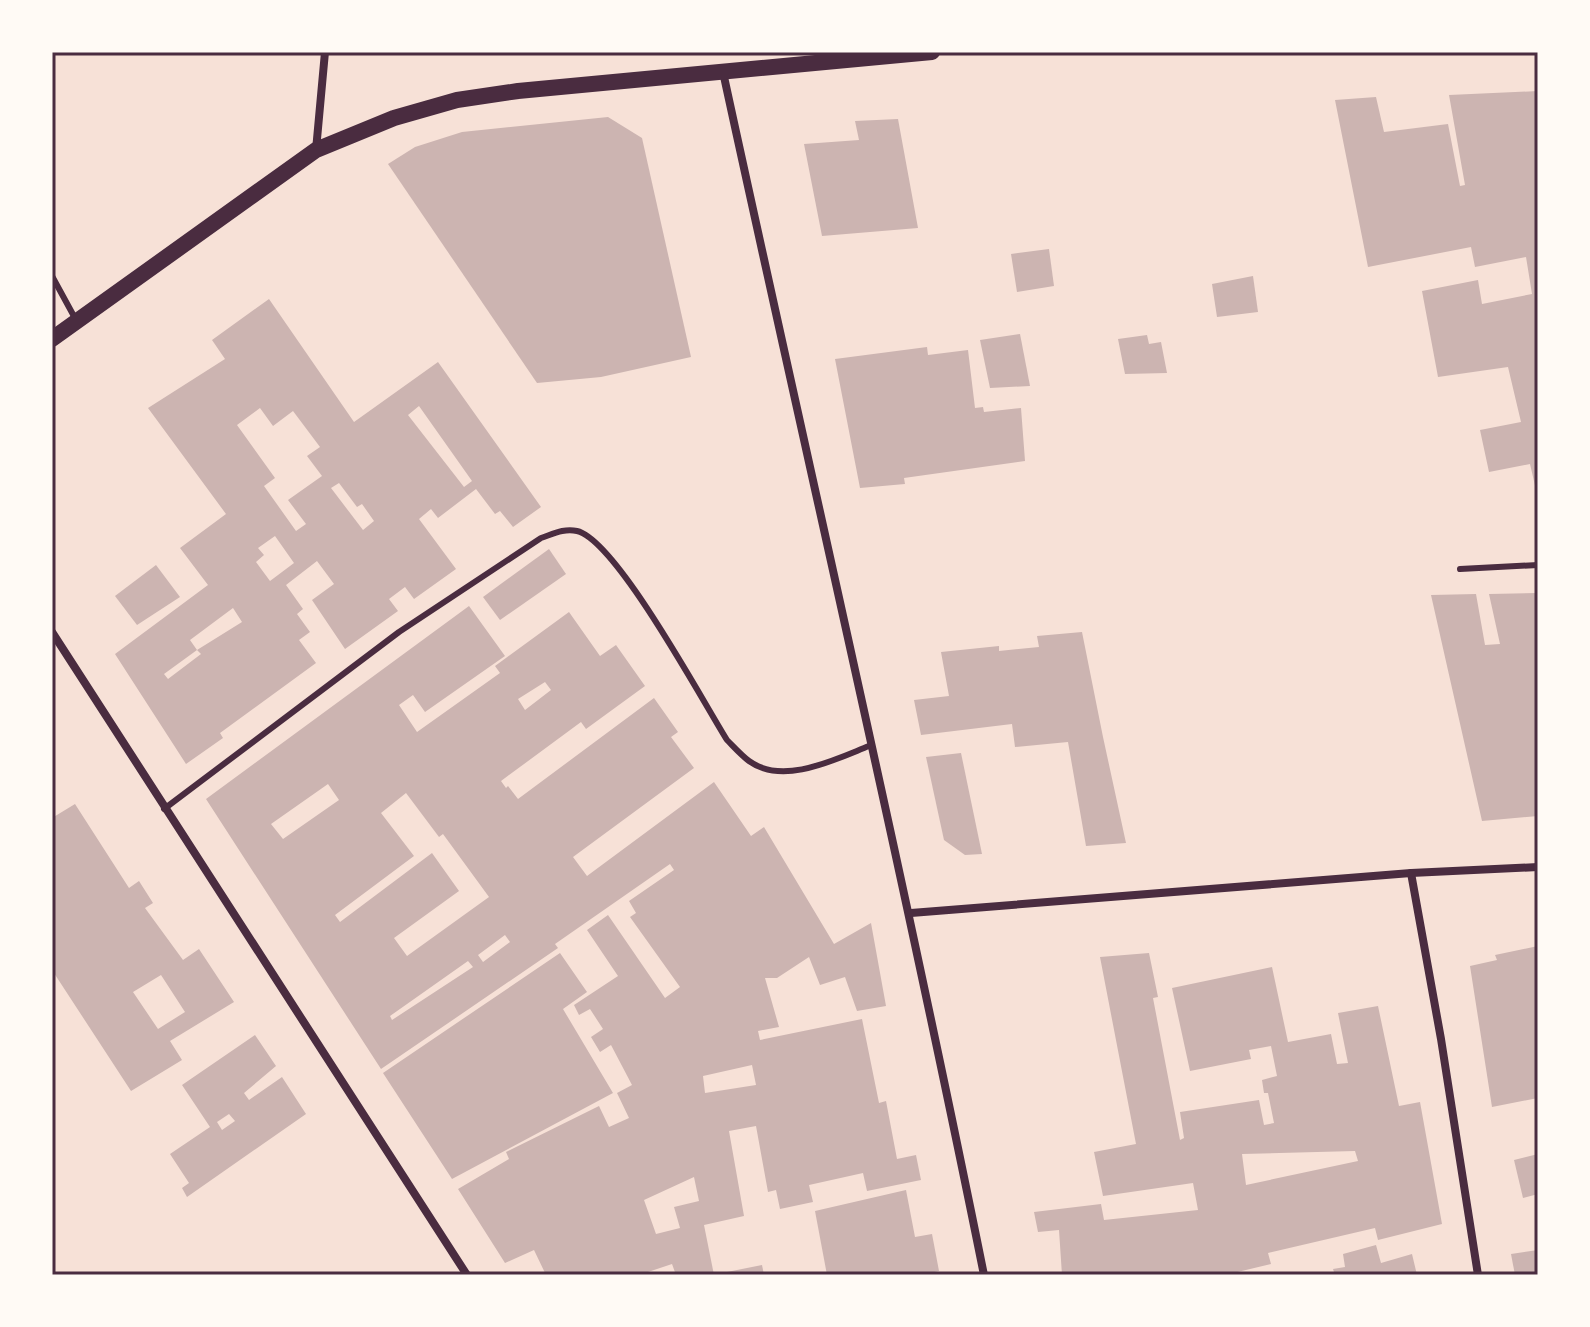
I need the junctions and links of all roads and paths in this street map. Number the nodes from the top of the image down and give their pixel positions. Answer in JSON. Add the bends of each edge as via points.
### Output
{"nodes":[{"id":1,"x":325,"y":52,"type":"edge"},
{"id":2,"x":932,"y":52,"type":"edge"},
{"id":3,"x":722,"y":71,"type":"junction"},
{"id":4,"x":316,"y":150,"type":"junction"},
{"id":5,"x":52,"y":276,"type":"edge"},
{"id":6,"x":76,"y":320,"type":"junction"},
{"id":7,"x":52,"y":339,"type":"edge"},
{"id":8,"x":1538,"y":565,"type":"edge"},
{"id":9,"x":1460,"y":569,"type":"dead end"},
{"id":10,"x":52,"y":632,"type":"edge"},
{"id":11,"x":869,"y":746,"type":"junction"},
{"id":12,"x":164,"y":809,"type":"junction"},
{"id":13,"x":1538,"y":867,"type":"edge"},
{"id":14,"x":1411,"y":873,"type":"junction"},
{"id":15,"x":911,"y":913,"type":"junction"},
{"id":16,"x":467,"y":1275,"type":"edge"},
{"id":17,"x":984,"y":1275,"type":"edge"},
{"id":18,"x":1478,"y":1275,"type":"edge"}],
"edges":[{"from":1,"to":4,"type":"street"},
{"from":2,"to":3,"type":"main road"},
{"from":3,"to":4,"type":"main road","via":[[457,100],[394,118]]},
{"from":3,"to":11,"type":"street"},
{"from":4,"to":6,"type":"main road"},
{"from":5,"to":6,"type":"lane"},
{"from":6,"to":7,"type":"main road"},
{"from":8,"to":9,"type":"lane"},
{"from":10,"to":12,"type":"street"},
{"from":11,"to":12,"type":"lane","via":[[818,765],[780,771],[751,763],[727,740],[613,558],[579,531],[563,530],[541,538],[399,632]]},
{"from":11,"to":15,"type":"street"},
{"from":12,"to":16,"type":"street"},
{"from":13,"to":14,"type":"street"},
{"from":14,"to":15,"type":"street"},
{"from":14,"to":18,"type":"street"},
{"from":15,"to":17,"type":"street"}]}
